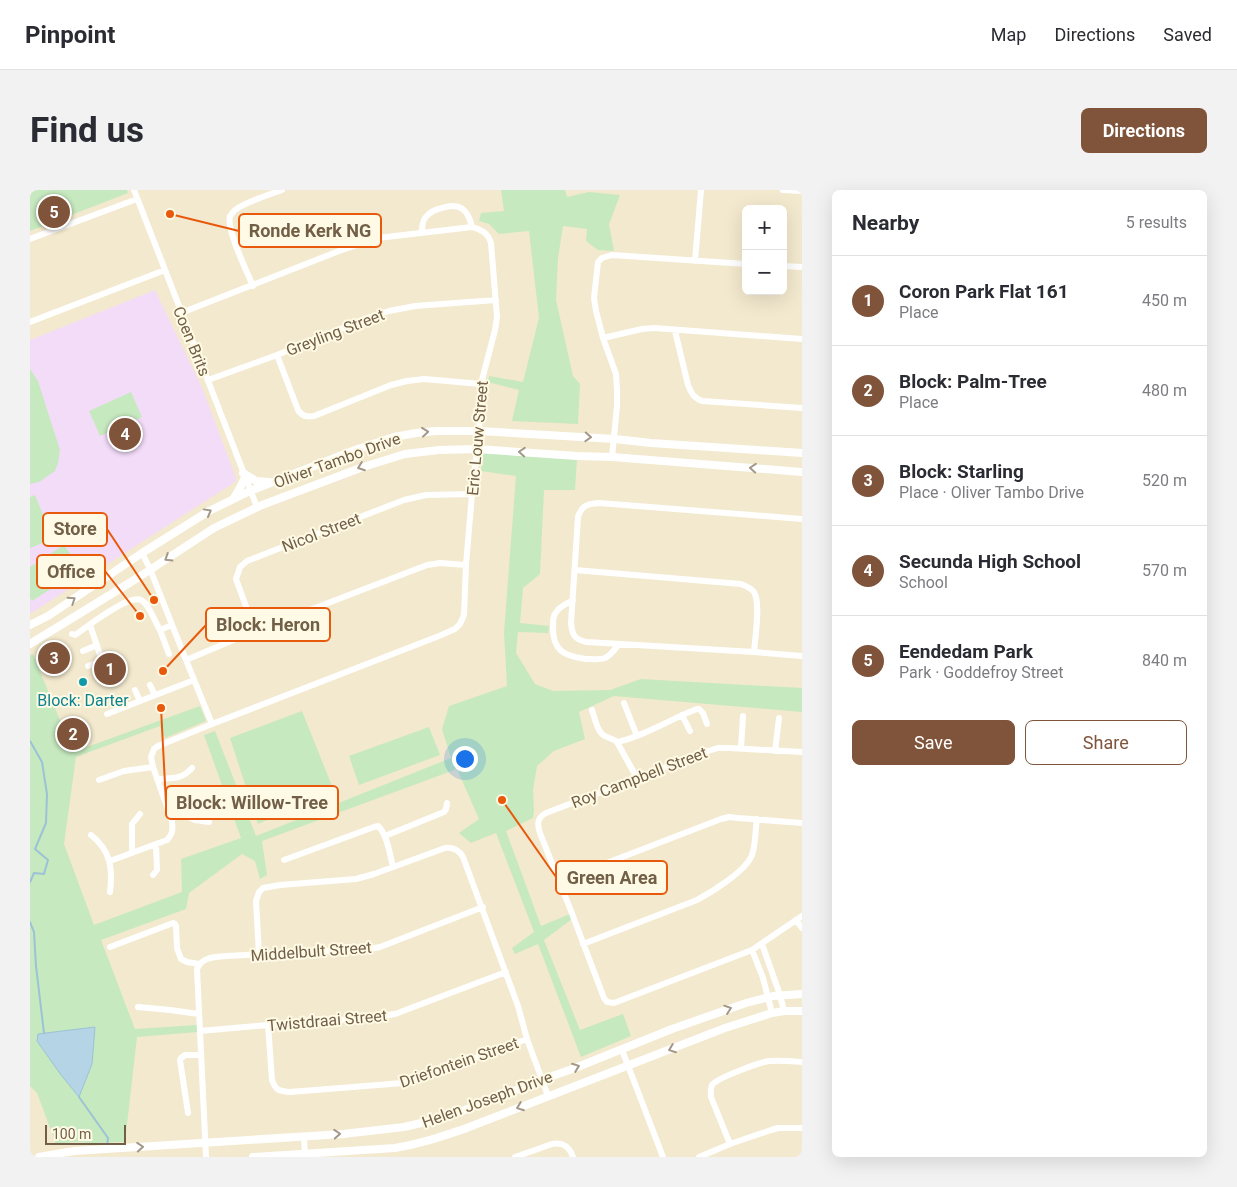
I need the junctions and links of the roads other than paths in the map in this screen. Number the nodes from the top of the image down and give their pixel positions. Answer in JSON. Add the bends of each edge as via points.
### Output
{"nodes":[{"id":1,"x":282,"y":190,"type":"edge"},
{"id":2,"x":701,"y":190,"type":"edge"},
{"id":3,"x":783,"y":190,"type":"edge"},
{"id":4,"x":802,"y":191,"type":"edge"},
{"id":5,"x":137,"y":193,"type":"edge"},
{"id":6,"x":472,"y":227,"type":"junction"},
{"id":7,"x":422,"y":233,"type":"junction"},
{"id":8,"x":30,"y":239,"type":"edge"},
{"id":9,"x":695,"y":261,"type":"junction"},
{"id":10,"x":742,"y":264,"type":"edge"},
{"id":11,"x":787,"y":266,"type":"edge"},
{"id":12,"x":802,"y":267,"type":"edge"},
{"id":13,"x":165,"y":270,"type":"junction"},
{"id":14,"x":253,"y":286,"type":"junction"},
{"id":15,"x":496,"y":300,"type":"junction"},
{"id":16,"x":181,"y":313,"type":"junction"},
{"id":17,"x":30,"y":322,"type":"edge"},
{"id":18,"x":675,"y":331,"type":"junction"},
{"id":19,"x":603,"y":338,"type":"junction"},
{"id":20,"x":802,"y":340,"type":"edge"},
{"id":21,"x":277,"y":355,"type":"junction"},
{"id":22,"x":208,"y":380,"type":"junction"},
{"id":23,"x":481,"y":384,"type":"junction"},
{"id":24,"x":802,"y":408,"type":"edge"},
{"id":25,"x":479,"y":431,"type":"junction"},
{"id":26,"x":614,"y":438,"type":"junction"},
{"id":27,"x":477,"y":449,"type":"junction"},
{"id":28,"x":802,"y":453,"type":"edge"},
{"id":29,"x":612,"y":457,"type":"junction"},
{"id":30,"x":802,"y":472,"type":"edge"},
{"id":31,"x":244,"y":475,"type":"junction"},
{"id":32,"x":273,"y":482,"type":"junction"},
{"id":33,"x":250,"y":491,"type":"junction"},
{"id":34,"x":472,"y":494,"type":"junction"},
{"id":35,"x":228,"y":502,"type":"junction"},
{"id":36,"x":257,"y":507,"type":"junction"},
{"id":37,"x":802,"y":519,"type":"edge"},
{"id":38,"x":142,"y":553,"type":"junction"},
{"id":39,"x":466,"y":565,"type":"junction"},
{"id":40,"x":150,"y":569,"type":"junction"},
{"id":41,"x":575,"y":570,"type":"junction"},
{"id":42,"x":573,"y":600,"type":"junction"},
{"id":43,"x":30,"y":625,"type":"edge"},
{"id":44,"x":90,"y":625,"type":"junction"},
{"id":45,"x":172,"y":625,"type":"junction"},
{"id":46,"x":160,"y":630,"type":"junction"},
{"id":47,"x":255,"y":631,"type":"junction"},
{"id":48,"x":72,"y":634,"type":"dead end"},
{"id":49,"x":30,"y":644,"type":"edge"},
{"id":50,"x":619,"y":644,"type":"junction"},
{"id":51,"x":97,"y":645,"type":"junction"},
{"id":52,"x":83,"y":651,"type":"dead end"},
{"id":53,"x":754,"y":652,"type":"junction"},
{"id":54,"x":169,"y":654,"type":"dead end"},
{"id":55,"x":802,"y":656,"type":"edge"},
{"id":56,"x":186,"y":660,"type":"junction"},
{"id":57,"x":88,"y":666,"type":"dead end"},
{"id":58,"x":194,"y":680,"type":"junction"},
{"id":59,"x":150,"y":685,"type":"dead end"},
{"id":60,"x":136,"y":690,"type":"dead end"},
{"id":61,"x":155,"y":695,"type":"junction"},
{"id":62,"x":140,"y":701,"type":"junction"},
{"id":63,"x":624,"y":703,"type":"dead end"},
{"id":64,"x":592,"y":710,"type":"dead end"},
{"id":65,"x":107,"y":714,"type":"dead end"},
{"id":66,"x":682,"y":715,"type":"junction"},
{"id":67,"x":743,"y":716,"type":"dead end"},
{"id":68,"x":778,"y":718,"type":"dead end"},
{"id":69,"x":212,"y":724,"type":"junction"},
{"id":70,"x":707,"y":724,"type":"dead end"},
{"id":71,"x":690,"y":731,"type":"dead end"},
{"id":72,"x":637,"y":736,"type":"junction"},
{"id":73,"x":617,"y":742,"type":"junction"},
{"id":74,"x":741,"y":748,"type":"junction"},
{"id":75,"x":776,"y":750,"type":"junction"},
{"id":76,"x":802,"y":752,"type":"edge"},
{"id":77,"x":153,"y":767,"type":"junction"},
{"id":78,"x":192,"y":768,"type":"dead end"},
{"id":79,"x":637,"y":778,"type":"junction"},
{"id":80,"x":157,"y":779,"type":"junction"},
{"id":81,"x":99,"y":780,"type":"dead end"},
{"id":82,"x":447,"y":802,"type":"dead end"},
{"id":83,"x":167,"y":807,"type":"junction"},
{"id":84,"x":140,"y":814,"type":"dead end"},
{"id":85,"x":756,"y":819,"type":"junction"},
{"id":86,"x":209,"y":822,"type":"dead end"},
{"id":87,"x":802,"y":823,"type":"edge"},
{"id":88,"x":91,"y":836,"type":"dead end"},
{"id":89,"x":385,"y":836,"type":"junction"},
{"id":90,"x":156,"y":844,"type":"junction"},
{"id":91,"x":132,"y":853,"type":"junction"},
{"id":92,"x":284,"y":860,"type":"dead end"},
{"id":93,"x":110,"y":861,"type":"junction"},
{"id":94,"x":393,"y":867,"type":"junction"},
{"id":95,"x":153,"y":875,"type":"dead end"},
{"id":96,"x":560,"y":881,"type":"junction"},
{"id":97,"x":110,"y":892,"type":"dead end"},
{"id":98,"x":482,"y":907,"type":"junction"},
{"id":99,"x":802,"y":916,"type":"edge"},
{"id":100,"x":796,"y":920,"type":"junction"},
{"id":101,"x":802,"y":928,"type":"edge"},
{"id":102,"x":583,"y":944,"type":"junction"},
{"id":103,"x":762,"y":944,"type":"junction"},
{"id":104,"x":110,"y":947,"type":"dead end"},
{"id":105,"x":752,"y":950,"type":"junction"},
{"id":106,"x":259,"y":955,"type":"junction"},
{"id":107,"x":198,"y":967,"type":"junction"},
{"id":108,"x":506,"y":972,"type":"junction"},
{"id":109,"x":802,"y":994,"type":"edge"},
{"id":110,"x":780,"y":995,"type":"junction"},
{"id":111,"x":768,"y":997,"type":"junction"},
{"id":112,"x":138,"y":1007,"type":"dead end"},
{"id":113,"x":784,"y":1011,"type":"junction"},
{"id":114,"x":802,"y":1011,"type":"edge"},
{"id":115,"x":772,"y":1013,"type":"junction"},
{"id":116,"x":199,"y":1014,"type":"junction"},
{"id":117,"x":268,"y":1025,"type":"junction"},
{"id":118,"x":200,"y":1032,"type":"junction"},
{"id":119,"x":527,"y":1039,"type":"junction"},
{"id":120,"x":622,"y":1050,"type":"junction"},
{"id":121,"x":201,"y":1055,"type":"junction"},
{"id":122,"x":802,"y":1062,"type":"edge"},
{"id":123,"x":628,"y":1066,"type":"junction"},
{"id":124,"x":541,"y":1080,"type":"junction"},
{"id":125,"x":548,"y":1096,"type":"junction"},
{"id":126,"x":188,"y":1113,"type":"dead end"},
{"id":127,"x":802,"y":1128,"type":"edge"},
{"id":128,"x":304,"y":1136,"type":"junction"},
{"id":129,"x":206,"y":1143,"type":"junction"},
{"id":130,"x":730,"y":1144,"type":"junction"},
{"id":131,"x":305,"y":1155,"type":"edge"},
{"id":132,"x":39,"y":1157,"type":"edge"},
{"id":133,"x":206,"y":1157,"type":"edge"},
{"id":134,"x":253,"y":1157,"type":"edge"},
{"id":135,"x":515,"y":1157,"type":"edge"},
{"id":136,"x":573,"y":1157,"type":"edge"},
{"id":137,"x":663,"y":1157,"type":"edge"},
{"id":138,"x":699,"y":1157,"type":"edge"}],
"edges":[{"from":1,"to":14,"type":"street","via":[[240,206],[230,216],[234,239]]},
{"from":2,"to":9,"type":"street"},
{"from":3,"to":4,"type":"street"},
{"from":5,"to":8,"type":"street"},
{"from":5,"to":13,"type":"street","name":"Coen Brits"},
{"from":6,"to":7,"type":"street"},
{"from":6,"to":7,"type":"street","via":[[464,209],[450,205],[425,217]]},
{"from":6,"to":15,"type":"street","name":"Eric Louw Street","via":[[484,231],[491,243]]},
{"from":7,"to":14,"type":"street","via":[[378,238]]},
{"from":9,"to":10,"type":"street"},
{"from":9,"to":19,"type":"street","via":[[602,258],[598,262],[594,298]]},
{"from":11,"to":12,"type":"street"},
{"from":13,"to":16,"type":"street","name":"Coen Brits"},
{"from":13,"to":17,"type":"street"},
{"from":14,"to":16,"type":"street"},
{"from":15,"to":21,"type":"street","name":"Greyling Street","via":[[389,311]]},
{"from":15,"to":23,"type":"street","name":"Eric Louw Street","via":[[495,330]]},
{"from":16,"to":22,"type":"street","name":"Coen Brits"},
{"from":18,"to":19,"type":"street","via":[[642,329]]},
{"from":18,"to":20,"type":"street"},
{"from":18,"to":24,"type":"street","via":[[688,385],[699,400]]},
{"from":19,"to":26,"type":"street","via":[[616,374]]},
{"from":21,"to":22,"type":"street","name":"Greyling Street"},
{"from":21,"to":23,"type":"street","via":[[298,410],[304,416],[314,416],[407,380]]},
{"from":22,"to":31,"type":"street","name":"Coen Brits"},
{"from":23,"to":25,"type":"street","name":"Eric Louw Street"},
{"from":25,"to":26,"type":"street","name":"Oliver Tambo Drive","one_way":true},
{"from":25,"to":27,"type":"street","name":"Eric Louw Street"},
{"from":32,"to":25,"type":"street","name":"Oliver Tambo Drive","one_way":true,"via":[[394,437],[436,431]]},
{"from":26,"to":28,"type":"street","name":"Oliver Tambo Drive"},
{"from":26,"to":29,"type":"street"},
{"from":29,"to":27,"type":"street","name":"Oliver Tambo Drive","one_way":true},
{"from":27,"to":34,"type":"street","name":"Eric Louw Street"},
{"from":27,"to":36,"type":"street","name":"Oliver Tambo Drive","one_way":true,"via":[[398,456]]},
{"from":30,"to":29,"type":"street","name":"Oliver Tambo Drive","one_way":true},
{"from":31,"to":32,"type":"street","via":[[256,481]]},
{"from":31,"to":33,"type":"street","name":"Coen Brits"},
{"from":31,"to":35,"type":"street","via":[[235,497]]},
{"from":32,"to":33,"type":"street","name":"Oliver Tambo Drive"},
{"from":33,"to":35,"type":"street","name":"Oliver Tambo Drive"},
{"from":33,"to":36,"type":"street","name":"Coen Brits"},
{"from":34,"to":39,"type":"street","name":"Eric Louw Street"},
{"from":34,"to":47,"type":"street","name":"Nicol Street","via":[[404,500],[247,561],[240,567],[236,579]]},
{"from":38,"to":35,"type":"street","name":"Oliver Tambo Drive","one_way":true},
{"from":36,"to":40,"type":"street","name":"Oliver Tambo Drive","one_way":true,"via":[[214,528]]},
{"from":37,"to":41,"type":"street","via":[[591,504],[580,510],[578,517]]},
{"from":38,"to":40,"type":"street"},
{"from":43,"to":38,"type":"street","name":"Oliver Tambo Drive","one_way":true},
{"from":39,"to":47,"type":"street","via":[[440,563],[428,566]]},
{"from":39,"to":69,"type":"street","name":"Eric Louw Street","via":[[464,616],[455,629]]},
{"from":40,"to":45,"type":"street"},
{"from":40,"to":49,"type":"street","name":"Oliver Tambo Drive"},
{"from":41,"to":42,"type":"street"},
{"from":41,"to":53,"type":"street","via":[[748,587],[754,592],[758,609]]},
{"from":42,"to":50,"type":"street","via":[[571,624],[575,637],[580,641]]},
{"from":42,"to":50,"type":"street","via":[[558,609],[554,617],[554,639],[559,649],[569,656],[601,659]]},
{"from":44,"to":46,"type":"street","via":[[134,599],[147,606]]},
{"from":44,"to":48,"type":"street"},
{"from":44,"to":51,"type":"street"},
{"from":45,"to":46,"type":"street"},
{"from":45,"to":56,"type":"street"},
{"from":46,"to":54,"type":"street"},
{"from":47,"to":56,"type":"street"},
{"from":50,"to":53,"type":"street"},
{"from":51,"to":52,"type":"street"},
{"from":51,"to":57,"type":"street","via":[[100,660]]},
{"from":53,"to":55,"type":"street"},
{"from":56,"to":58,"type":"street"},
{"from":58,"to":61,"type":"street"},
{"from":58,"to":69,"type":"street"},
{"from":59,"to":61,"type":"street"},
{"from":60,"to":62,"type":"street"},
{"from":61,"to":62,"type":"street"},
{"from":62,"to":65,"type":"street"},
{"from":63,"to":72,"type":"street"},
{"from":64,"to":73,"type":"street","via":[[602,734]]},
{"from":66,"to":70,"type":"street","via":[[699,709]]},
{"from":66,"to":71,"type":"street"},
{"from":66,"to":72,"type":"street"},
{"from":67,"to":74,"type":"street"},
{"from":68,"to":75,"type":"street"},
{"from":69,"to":77,"type":"street","via":[[158,746],[151,757]]},
{"from":72,"to":73,"type":"street"},
{"from":73,"to":79,"type":"street"},
{"from":74,"to":75,"type":"street","name":"Roy Campbell Street"},
{"from":74,"to":79,"type":"street","name":"Roy Campbell Street","via":[[708,751]]},
{"from":75,"to":76,"type":"street","name":"Roy Campbell Street"},
{"from":77,"to":80,"type":"street"},
{"from":77,"to":81,"type":"street"},
{"from":78,"to":80,"type":"street","via":[[180,777]]},
{"from":79,"to":96,"type":"street","name":"Roy Campbell Street","via":[[539,818],[538,827]]},
{"from":80,"to":83,"type":"street"},
{"from":82,"to":89,"type":"street","via":[[444,812]]},
{"from":83,"to":86,"type":"street","via":[[195,820]]},
{"from":83,"to":90,"type":"street","via":[[172,834],[168,840]]},
{"from":84,"to":91,"type":"street","via":[[132,824]]},
{"from":85,"to":87,"type":"street"},
{"from":85,"to":96,"type":"street","via":[[721,819]]},
{"from":85,"to":102,"type":"street","via":[[754,846],[748,863],[710,893]]},
{"from":88,"to":93,"type":"street","via":[[102,846]]},
{"from":89,"to":92,"type":"street","via":[[378,826]]},
{"from":89,"to":94,"type":"street"},
{"from":90,"to":91,"type":"street"},
{"from":90,"to":95,"type":"street","via":[[157,870]]},
{"from":91,"to":93,"type":"street"},
{"from":93,"to":97,"type":"street"},
{"from":94,"to":98,"type":"street","via":[[434,851],[456,849],[464,857]]},
{"from":94,"to":106,"type":"street","via":[[356,879],[263,888],[256,901]]},
{"from":96,"to":102,"type":"street"},
{"from":98,"to":106,"type":"street","name":"Middelbult Street","via":[[380,947]]},
{"from":98,"to":108,"type":"street"},
{"from":99,"to":100,"type":"street"},
{"from":100,"to":101,"type":"street"},
{"from":100,"to":103,"type":"street"},
{"from":102,"to":105,"type":"street","via":[[607,1002]]},
{"from":103,"to":105,"type":"street"},
{"from":103,"to":110,"type":"street"},
{"from":104,"to":107,"type":"street","via":[[173,923],[181,959]]},
{"from":105,"to":111,"type":"street"},
{"from":106,"to":107,"type":"street","name":"Middelbult Street","via":[[214,957]]},
{"from":107,"to":116,"type":"street"},
{"from":108,"to":117,"type":"street","name":"Twistdraai Street","via":[[395,1014]]},
{"from":108,"to":119,"type":"street"},
{"from":109,"to":110,"type":"street","name":"Helen Joseph Drive"},
{"from":110,"to":111,"type":"street","name":"Helen Joseph Drive"},
{"from":110,"to":113,"type":"street"},
{"from":111,"to":115,"type":"street"},
{"from":120,"to":111,"type":"street","name":"Helen Joseph Drive","one_way":true,"via":[[672,1029]]},
{"from":112,"to":116,"type":"street"},
{"from":113,"to":114,"type":"street","name":"Helen Joseph Drive"},
{"from":113,"to":115,"type":"street","name":"Helen Joseph Drive"},
{"from":115,"to":123,"type":"street","name":"Helen Joseph Drive","one_way":true,"via":[[724,1028]]},
{"from":116,"to":118,"type":"street"},
{"from":117,"to":118,"type":"street","name":"Twistdraai Street"},
{"from":117,"to":119,"type":"street","name":"Driefontein Street","via":[[274,1087],[290,1092],[403,1083]]},
{"from":118,"to":121,"type":"street"},
{"from":119,"to":124,"type":"street"},
{"from":120,"to":123,"type":"street"},
{"from":124,"to":120,"type":"street","name":"Helen Joseph Drive","one_way":true},
{"from":121,"to":126,"type":"street","via":[[181,1058]]},
{"from":121,"to":129,"type":"street"},
{"from":122,"to":130,"type":"street","via":[[755,1064],[718,1080],[712,1086],[711,1097]]},
{"from":123,"to":125,"type":"street","name":"Helen Joseph Drive"},
{"from":123,"to":137,"type":"street"},
{"from":124,"to":125,"type":"street"},
{"from":128,"to":124,"type":"street","name":"Helen Joseph Drive","one_way":true,"via":[[430,1122]]},
{"from":125,"to":131,"type":"street","name":"Helen Joseph Drive","one_way":true,"via":[[416,1145]]},
{"from":127,"to":130,"type":"street","via":[[778,1128]]},
{"from":128,"to":129,"type":"street","name":"Helen Joseph Drive"},
{"from":128,"to":131,"type":"street"},
{"from":132,"to":129,"type":"street","name":"Helen Joseph Drive","one_way":true,"via":[[74,1151]]},
{"from":129,"to":133,"type":"street"},
{"from":130,"to":138,"type":"street"},
{"from":131,"to":134,"type":"street","name":"Helen Joseph Drive"},
{"from":135,"to":136,"type":"street","via":[[552,1144],[567,1146]]}]}
